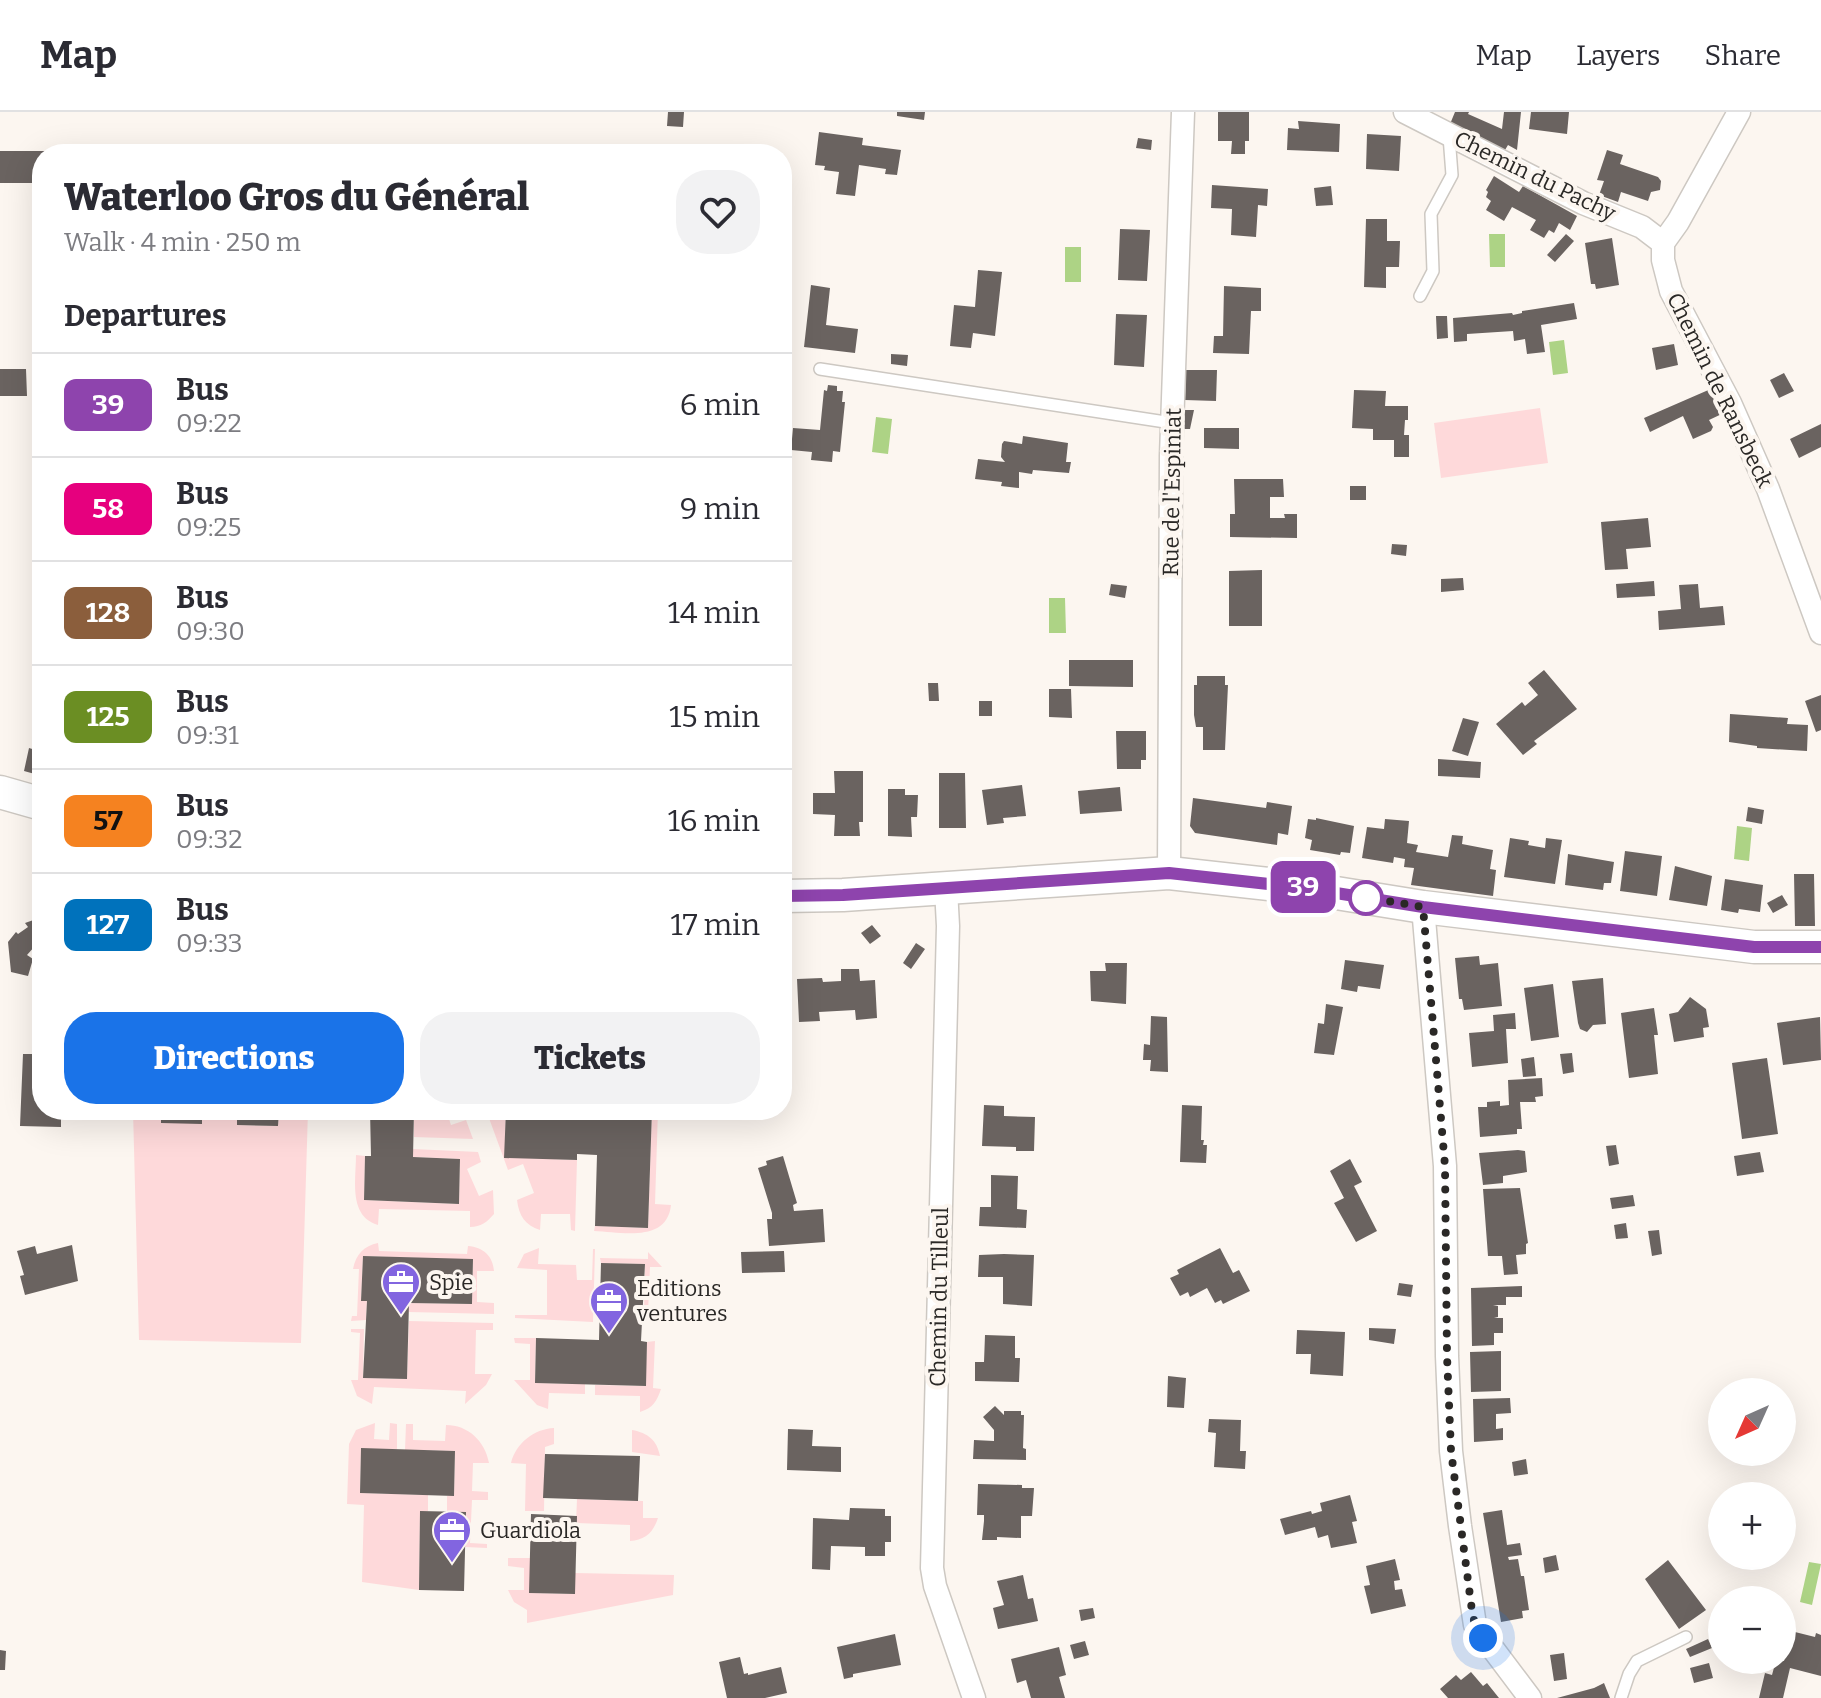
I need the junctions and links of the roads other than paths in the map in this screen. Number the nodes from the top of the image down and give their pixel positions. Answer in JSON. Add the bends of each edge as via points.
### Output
{"nodes":[{"id":1,"x":1183,"y":112,"type":"edge"},
{"id":2,"x":1405,"y":112,"type":"edge"},
{"id":3,"x":1739,"y":112,"type":"edge"},
{"id":4,"x":1449,"y":135,"type":"junction"},
{"id":5,"x":1663,"y":243,"type":"junction"},
{"id":6,"x":1420,"y":296,"type":"dead end"},
{"id":7,"x":820,"y":369,"type":"dead end"},
{"id":8,"x":1172,"y":423,"type":"junction"},
{"id":9,"x":1821,"y":633,"type":"edge"},
{"id":10,"x":0,"y":792,"type":"edge"},
{"id":11,"x":32,"y":801,"type":"edge"},
{"id":12,"x":1169,"y":873,"type":"junction"},
{"id":13,"x":946,"y":889,"type":"junction"},
{"id":14,"x":792,"y":896,"type":"edge"},
{"id":15,"x":1423,"y":907,"type":"junction"},
{"id":16,"x":1821,"y":947,"type":"edge"},
{"id":17,"x":1686,"y":1637,"type":"dead end"},
{"id":18,"x":974,"y":1698,"type":"edge"},
{"id":19,"x":1530,"y":1698,"type":"edge"},
{"id":20,"x":1621,"y":1698,"type":"edge"}],
"edges":[{"from":1,"to":8,"type":"street","name":"Rue de l'Espiniat"},
{"from":2,"to":4,"type":"street","name":"Chemin du Pachy"},
{"from":3,"to":5,"type":"street"},
{"from":4,"to":5,"type":"street","name":"Chemin du Pachy","via":[[1642,227]]},
{"from":4,"to":6,"type":"lane","via":[[1452,175],[1431,214],[1433,271]]},
{"from":5,"to":9,"type":"street","name":"Chemin de Ransbeck","via":[[1671,291],[1756,462]]},
{"from":7,"to":8,"type":"lane"},
{"from":8,"to":12,"type":"street","name":"Rue de l'Espiniat"},
{"from":10,"to":11,"type":"main road"},
{"from":12,"to":13,"type":"main road"},
{"from":12,"to":15,"type":"main road"},
{"from":13,"to":14,"type":"main road"},
{"from":13,"to":18,"type":"street","name":"Chemin du Tilleul","via":[[932,1568]]},
{"from":15,"to":16,"type":"main road","via":[[1754,947]]},
{"from":15,"to":19,"type":"street","via":[[1444,1152],[1451,1451],[1460,1526],[1475,1625]]},
{"from":17,"to":20,"type":"lane","via":[[1632,1665]]}]}
